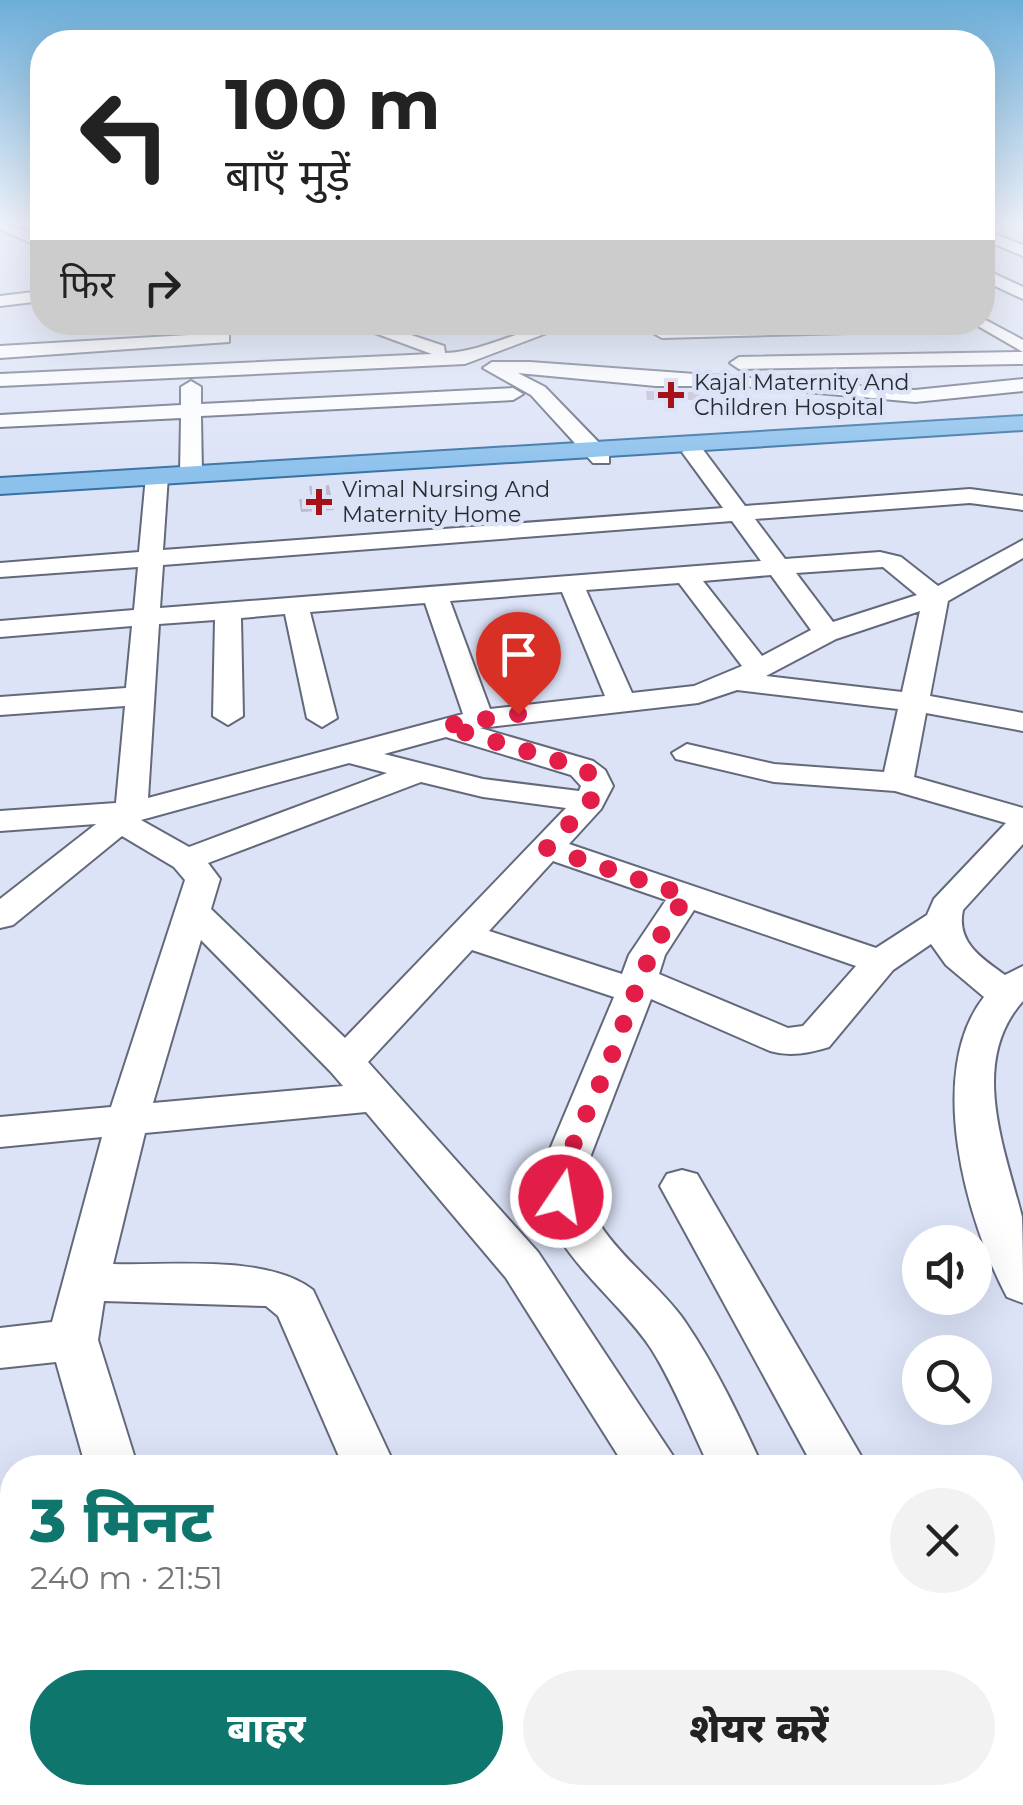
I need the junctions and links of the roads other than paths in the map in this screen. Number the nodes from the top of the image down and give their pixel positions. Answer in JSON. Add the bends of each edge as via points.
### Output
{"nodes":[{"id":1,"x":995,"y":331,"type":"edge"},
{"id":2,"x":217,"y":335,"type":"edge"},
{"id":3,"x":362,"y":335,"type":"edge"},
{"id":4,"x":389,"y":335,"type":"edge"},
{"id":5,"x":530,"y":335,"type":"edge"},
{"id":6,"x":900,"y":335,"type":"edge"},
{"id":7,"x":223,"y":338,"type":"junction"},
{"id":8,"x":514,"y":341,"type":"junction"},
{"id":9,"x":1023,"y":347,"type":"edge"},
{"id":10,"x":0,"y":352,"type":"edge"},
{"id":11,"x":1023,"y":358,"type":"edge"},
{"id":12,"x":422,"y":360,"type":"junction"},
{"id":13,"x":947,"y":360,"type":"junction"},
{"id":14,"x":286,"y":366,"type":"junction"},
{"id":15,"x":478,"y":367,"type":"junction"},
{"id":16,"x":0,"y":380,"type":"edge"},
{"id":17,"x":1023,"y":382,"type":"edge"},
{"id":18,"x":322,"y":384,"type":"junction"},
{"id":19,"x":191,"y":391,"type":"junction"},
{"id":20,"x":513,"y":394,"type":"junction"},
{"id":21,"x":889,"y":398,"type":"junction"},
{"id":22,"x":0,"y":421,"type":"edge"},
{"id":23,"x":1023,"y":424,"type":"edge"},
{"id":24,"x":1023,"y":432,"type":"edge"},
{"id":25,"x":693,"y":452,"type":"junction"},
{"id":26,"x":585,"y":455,"type":"junction"},
{"id":27,"x":191,"y":474,"type":"junction"},
{"id":28,"x":156,"y":480,"type":"junction"},
{"id":29,"x":0,"y":486,"type":"edge"},
{"id":30,"x":0,"y":494,"type":"edge"},
{"id":31,"x":1023,"y":504,"type":"edge"},
{"id":32,"x":736,"y":512,"type":"junction"},
{"id":33,"x":1016,"y":558,"type":"edge"},
{"id":34,"x":150,"y":560,"type":"junction"},
{"id":35,"x":774,"y":565,"type":"junction"},
{"id":36,"x":0,"y":570,"type":"edge"},
{"id":37,"x":685,"y":574,"type":"junction"},
{"id":38,"x":571,"y":584,"type":"junction"},
{"id":39,"x":936,"y":596,"type":"junction"},
{"id":40,"x":436,"y":597,"type":"junction"},
{"id":41,"x":296,"y":607,"type":"junction"},
{"id":42,"x":228,"y":612,"type":"junction"},
{"id":43,"x":146,"y":618,"type":"junction"},
{"id":44,"x":0,"y":629,"type":"edge"},
{"id":45,"x":827,"y":633,"type":"junction"},
{"id":46,"x":746,"y":675,"type":"junction"},
{"id":47,"x":141,"y":696,"type":"junction"},
{"id":48,"x":910,"y":702,"type":"junction"},
{"id":49,"x":623,"y":704,"type":"junction"},
{"id":50,"x":0,"y":706,"type":"edge"},
{"id":51,"x":228,"y":716,"type":"dead end"},
{"id":52,"x":322,"y":718,"type":"dead end"},
{"id":53,"x":479,"y":719,"type":"junction"},
{"id":54,"x":1023,"y":722,"type":"edge"},
{"id":55,"x":444,"y":726,"type":"junction"},
{"id":56,"x":346,"y":753,"type":"junction"},
{"id":57,"x":687,"y":753,"type":"dead end"},
{"id":58,"x":415,"y":774,"type":"junction"},
{"id":59,"x":897,"y":782,"type":"junction"},
{"id":60,"x":590,"y":802,"type":"junction"},
{"id":61,"x":126,"y":816,"type":"junction"},
{"id":62,"x":0,"y":821,"type":"edge"},
{"id":63,"x":1023,"y":822,"type":"edge"},
{"id":64,"x":547,"y":848,"type":"junction"},
{"id":65,"x":186,"y":860,"type":"junction"},
{"id":66,"x":687,"y":896,"type":"junction"},
{"id":67,"x":192,"y":910,"type":"junction"},
{"id":68,"x":0,"y":916,"type":"edge"},
{"id":69,"x":940,"y":922,"type":"junction"},
{"id":70,"x":464,"y":935,"type":"junction"},
{"id":71,"x":880,"y":962,"type":"junction"},
{"id":72,"x":637,"y":985,"type":"junction"},
{"id":73,"x":1014,"y":985,"type":"edge"},
{"id":74,"x":345,"y":1062,"type":"junction"},
{"id":75,"x":378,"y":1098,"type":"junction"},
{"id":76,"x":128,"y":1122,"type":"junction"},
{"id":77,"x":0,"y":1132,"type":"edge"},
{"id":78,"x":682,"y":1186,"type":"dead end"},
{"id":79,"x":86,"y":1282,"type":"junction"},
{"id":80,"x":1023,"y":1284,"type":"edge"},
{"id":81,"x":74,"y":1340,"type":"junction"},
{"id":82,"x":0,"y":1348,"type":"edge"},
{"id":83,"x":108,"y":1455,"type":"edge"},
{"id":84,"x":364,"y":1455,"type":"edge"},
{"id":85,"x":646,"y":1455,"type":"edge"},
{"id":86,"x":730,"y":1455,"type":"edge"},
{"id":87,"x":835,"y":1455,"type":"edge"}],
"edges":[{"from":1,"to":9,"type":"street"},
{"from":2,"to":7,"type":"street"},
{"from":3,"to":12,"type":"street"},
{"from":4,"to":15,"type":"street"},
{"from":5,"to":8,"type":"street"},
{"from":6,"to":13,"type":"street"},
{"from":7,"to":10,"type":"street"},
{"from":7,"to":14,"type":"street"},
{"from":8,"to":13,"type":"street","via":[[690,364]]},
{"from":8,"to":15,"type":"street"},
{"from":11,"to":13,"type":"street"},
{"from":12,"to":15,"type":"street"},
{"from":12,"to":18,"type":"street"},
{"from":13,"to":17,"type":"street"},
{"from":13,"to":21,"type":"street"},
{"from":14,"to":18,"type":"street"},
{"from":14,"to":19,"type":"street"},
{"from":15,"to":18,"type":"street"},
{"from":15,"to":20,"type":"street"},
{"from":15,"to":21,"type":"street","via":[[742,380]]},
{"from":15,"to":26,"type":"street","via":[[538,392]]},
{"from":16,"to":19,"type":"street"},
{"from":17,"to":21,"type":"street","via":[[948,398]]},
{"from":18,"to":19,"type":"street"},
{"from":18,"to":20,"type":"street"},
{"from":19,"to":22,"type":"street"},
{"from":19,"to":27,"type":"street"},
{"from":20,"to":26,"type":"street"},
{"from":23,"to":26,"type":"main road"},
{"from":24,"to":25,"type":"main road"},
{"from":25,"to":26,"type":"main road"},
{"from":25,"to":32,"type":"street"},
{"from":26,"to":27,"type":"main road"},
{"from":26,"to":28,"type":"main road"},
{"from":27,"to":28,"type":"main road"},
{"from":28,"to":29,"type":"main road"},
{"from":28,"to":30,"type":"main road"},
{"from":28,"to":34,"type":"street"},
{"from":31,"to":32,"type":"street","via":[[970,496]]},
{"from":32,"to":34,"type":"street"},
{"from":32,"to":35,"type":"street"},
{"from":33,"to":39,"type":"street"},
{"from":34,"to":36,"type":"street"},
{"from":34,"to":43,"type":"street"},
{"from":35,"to":37,"type":"street"},
{"from":35,"to":39,"type":"street","via":[[880,559]]},
{"from":35,"to":45,"type":"street"},
{"from":37,"to":38,"type":"street"},
{"from":37,"to":46,"type":"street"},
{"from":38,"to":40,"type":"street"},
{"from":38,"to":49,"type":"street"},
{"from":39,"to":45,"type":"street"},
{"from":39,"to":48,"type":"street"},
{"from":40,"to":41,"type":"street"},
{"from":40,"to":53,"type":"street"},
{"from":41,"to":42,"type":"street"},
{"from":41,"to":52,"type":"street"},
{"from":42,"to":43,"type":"street"},
{"from":42,"to":51,"type":"street"},
{"from":43,"to":44,"type":"street"},
{"from":43,"to":47,"type":"street"},
{"from":45,"to":46,"type":"street"},
{"from":46,"to":48,"type":"street"},
{"from":46,"to":49,"type":"street","via":[[698,694]]},
{"from":47,"to":50,"type":"street"},
{"from":47,"to":61,"type":"street"},
{"from":48,"to":54,"type":"street"},
{"from":48,"to":59,"type":"street"},
{"from":49,"to":53,"type":"street"},
{"from":53,"to":55,"type":"street"},
{"from":55,"to":56,"type":"street"},
{"from":55,"to":60,"type":"street","via":[[582,768],[597,786]]},
{"from":56,"to":58,"type":"street"},
{"from":56,"to":61,"type":"street"},
{"from":57,"to":59,"type":"street","via":[[774,773]]},
{"from":58,"to":60,"type":"street"},
{"from":58,"to":65,"type":"street"},
{"from":59,"to":63,"type":"street"},
{"from":60,"to":64,"type":"street"},
{"from":61,"to":62,"type":"street"},
{"from":61,"to":65,"type":"street"},
{"from":61,"to":68,"type":"street"},
{"from":63,"to":69,"type":"street"},
{"from":64,"to":66,"type":"street"},
{"from":64,"to":70,"type":"street"},
{"from":65,"to":67,"type":"street","via":[[203,880]]},
{"from":66,"to":71,"type":"street"},
{"from":66,"to":72,"type":"street","via":[[660,931]]},
{"from":67,"to":74,"type":"street"},
{"from":67,"to":76,"type":"street"},
{"from":69,"to":71,"type":"street"},
{"from":69,"to":73,"type":"street","via":[[944,939]]},
{"from":70,"to":72,"type":"street"},
{"from":70,"to":74,"type":"street"},
{"from":71,"to":72,"type":"street","via":[[827,1026],[801,1043]]},
{"from":72,"to":86,"type":"street","via":[[562,1173],[561,1197],[669,1336]]},
{"from":73,"to":80,"type":"street","via":[[982,1034],[975,1083],[990,1189]]},
{"from":74,"to":75,"type":"street"},
{"from":75,"to":76,"type":"street"},
{"from":75,"to":85,"type":"street","via":[[522,1266]]},
{"from":76,"to":77,"type":"street"},
{"from":76,"to":79,"type":"street"},
{"from":78,"to":87,"type":"street"},
{"from":79,"to":81,"type":"street"},
{"from":79,"to":84,"type":"street","via":[[280,1291],[296,1304]]},
{"from":81,"to":82,"type":"street"},
{"from":81,"to":83,"type":"street"}]}
